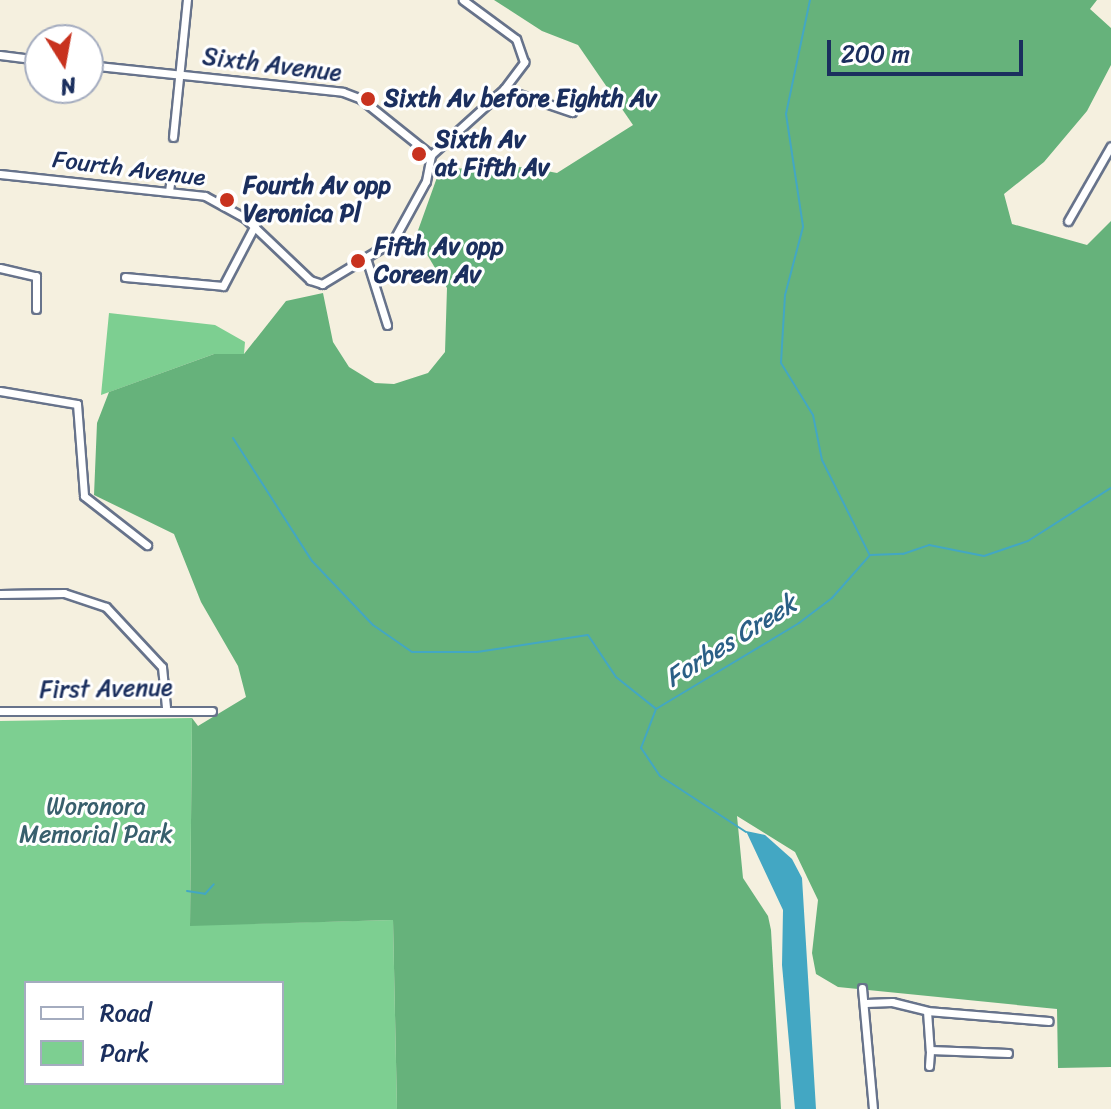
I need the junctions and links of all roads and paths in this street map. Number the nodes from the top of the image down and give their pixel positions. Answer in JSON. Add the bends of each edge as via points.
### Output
{"nodes":[{"id":1,"x":187,"y":0,"type":"edge"},
{"id":2,"x":463,"y":0,"type":"edge"},
{"id":3,"x":0,"y":55,"type":"edge"},
{"id":4,"x":24,"y":58,"type":"edge"},
{"id":5,"x":104,"y":67,"type":"edge"},
{"id":6,"x":180,"y":74,"type":"junction"},
{"id":7,"x":504,"y":89,"type":"junction"},
{"id":8,"x":572,"y":112,"type":"dead end"},
{"id":9,"x":173,"y":137,"type":"dead end"},
{"id":10,"x":1111,"y":146,"type":"edge"},
{"id":11,"x":431,"y":155,"type":"junction"},
{"id":12,"x":0,"y":174,"type":"edge"},
{"id":13,"x":171,"y":176,"type":"dead end"},
{"id":14,"x":169,"y":191,"type":"junction"},
{"id":15,"x":1068,"y":221,"type":"dead end"},
{"id":16,"x":255,"y":225,"type":"junction"},
{"id":17,"x":367,"y":261,"type":"junction"},
{"id":18,"x":0,"y":268,"type":"edge"},
{"id":19,"x":125,"y":277,"type":"dead end"},
{"id":20,"x":36,"y":309,"type":"dead end"},
{"id":21,"x":387,"y":325,"type":"dead end"},
{"id":22,"x":0,"y":391,"type":"edge"},
{"id":23,"x":147,"y":545,"type":"dead end"},
{"id":24,"x":0,"y":594,"type":"edge"},
{"id":25,"x":208,"y":706,"type":"dead end"},
{"id":26,"x":166,"y":707,"type":"junction"},
{"id":27,"x":0,"y":711,"type":"edge"},
{"id":28,"x":862,"y":988,"type":"dead end"},
{"id":29,"x":866,"y":1003,"type":"junction"},
{"id":30,"x":927,"y":1011,"type":"junction"},
{"id":31,"x":1049,"y":1021,"type":"dead end"},
{"id":32,"x":1026,"y":1022,"type":"junction"},
{"id":33,"x":1026,"y":1034,"type":"dead end"},
{"id":34,"x":930,"y":1050,"type":"junction"},
{"id":35,"x":992,"y":1051,"type":"junction"},
{"id":36,"x":1008,"y":1053,"type":"dead end"},
{"id":37,"x":992,"y":1064,"type":"dead end"},
{"id":38,"x":929,"y":1066,"type":"dead end"},
{"id":39,"x":873,"y":1109,"type":"edge"}],
"edges":[{"from":1,"to":6,"type":"street"},
{"from":2,"to":7,"type":"street","via":[[520,44],[524,62]]},
{"from":3,"to":4,"type":"street"},
{"from":5,"to":6,"type":"street","name":"Sixth Avenue"},
{"from":6,"to":9,"type":"street"},
{"from":6,"to":11,"type":"street","name":"Sixth Avenue","via":[[353,95]]},
{"from":7,"to":8,"type":"street"},
{"from":7,"to":11,"type":"street"},
{"from":10,"to":15,"type":"street"},
{"from":11,"to":17,"type":"street","via":[[426,181],[397,235]]},
{"from":12,"to":14,"type":"street","name":"Fourth Avenue"},
{"from":13,"to":14,"type":"street"},
{"from":14,"to":16,"type":"street","name":"Fourth Avenue","via":[[219,201]]},
{"from":16,"to":17,"type":"street","name":"Fourth Avenue","via":[[318,284]]},
{"from":16,"to":19,"type":"street","via":[[223,286]]},
{"from":17,"to":21,"type":"street"},
{"from":18,"to":20,"type":"street","via":[[36,276]]},
{"from":22,"to":23,"type":"street","via":[[77,404],[84,496]]},
{"from":24,"to":26,"type":"street","via":[[64,593],[106,607],[162,667]]},
{"from":25,"to":26,"type":"street","name":"First Avenue"},
{"from":26,"to":27,"type":"street","name":"First Avenue"},
{"from":28,"to":29,"type":"street"},
{"from":29,"to":30,"type":"street","via":[[892,1002]]},
{"from":29,"to":39,"type":"street"},
{"from":30,"to":32,"type":"street"},
{"from":30,"to":34,"type":"street"},
{"from":31,"to":32,"type":"street"},
{"from":32,"to":33,"type":"street"},
{"from":34,"to":35,"type":"street"},
{"from":34,"to":38,"type":"street"},
{"from":35,"to":36,"type":"street"},
{"from":35,"to":37,"type":"street"}]}
